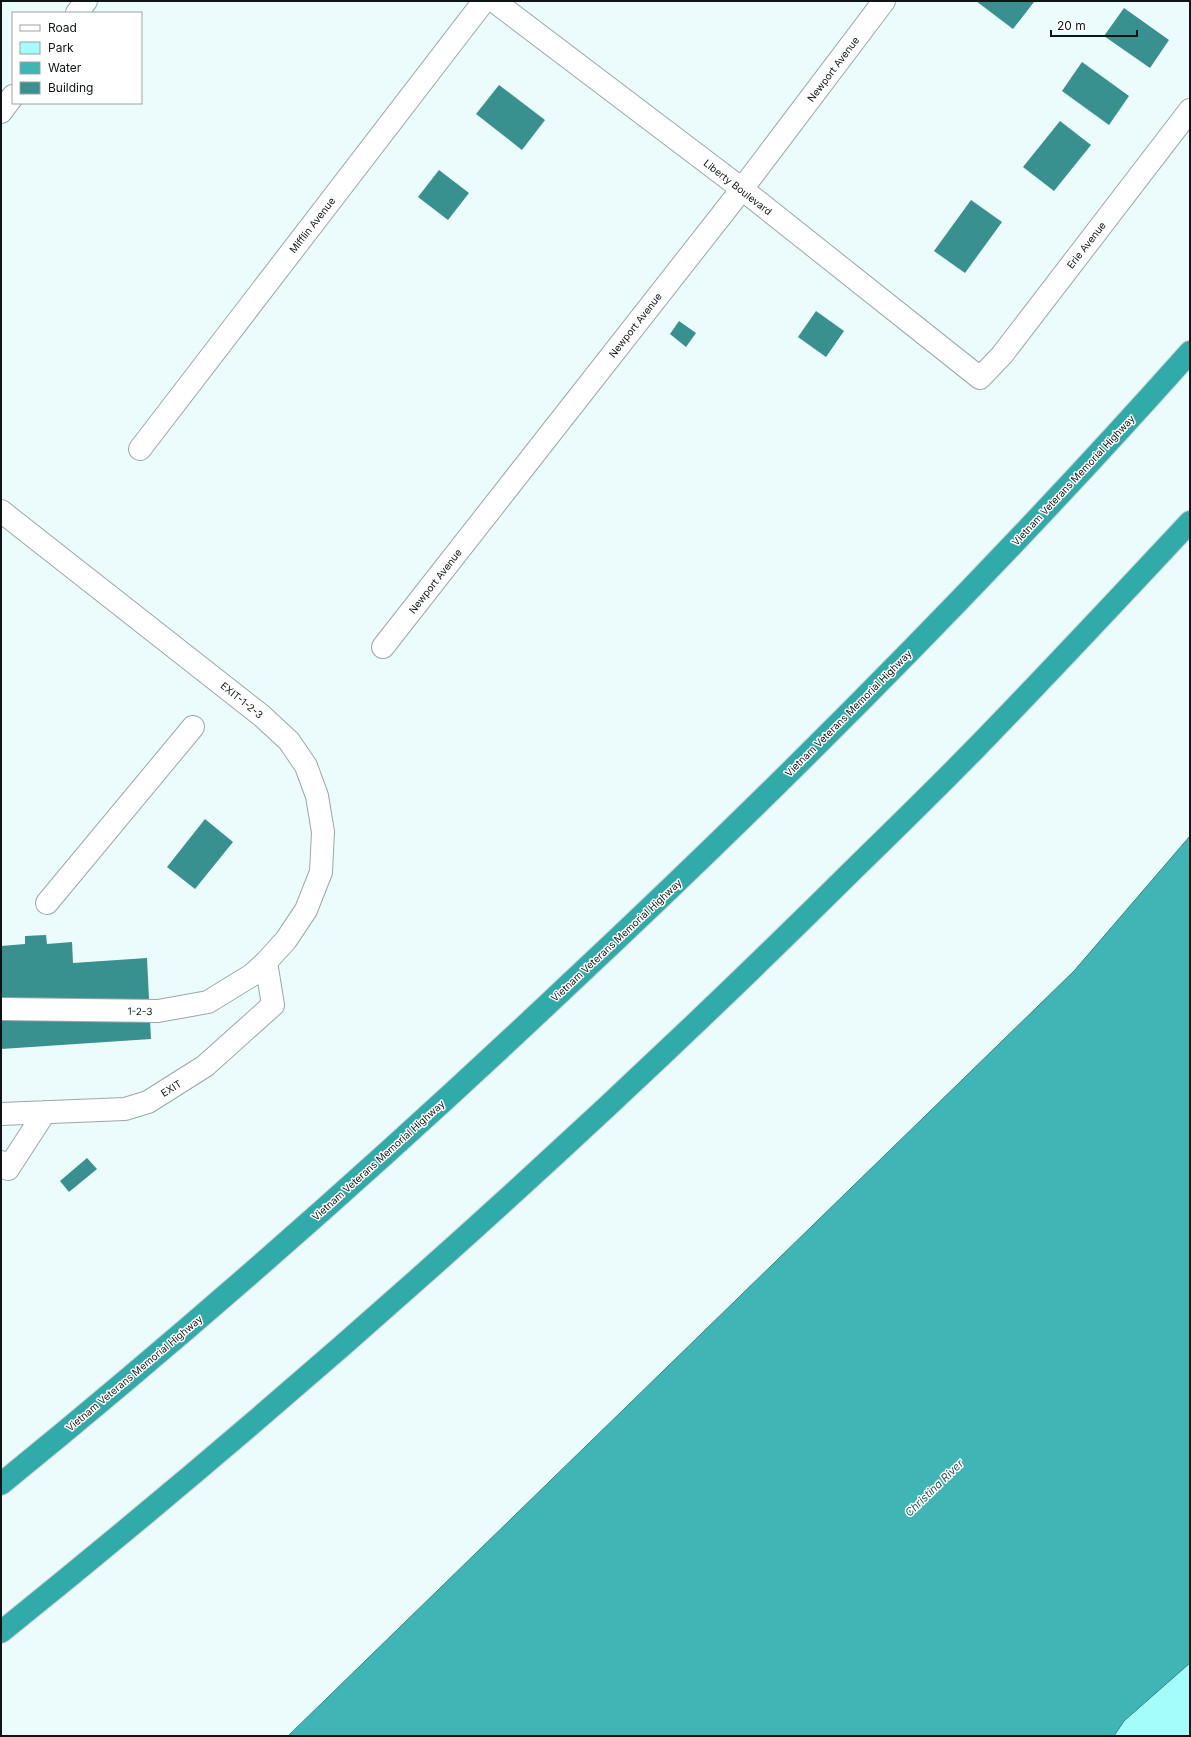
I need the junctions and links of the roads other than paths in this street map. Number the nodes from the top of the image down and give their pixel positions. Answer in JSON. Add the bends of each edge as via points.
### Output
{"nodes":[{"id":1,"x":86,"y":1,"type":"edge"},
{"id":2,"x":484,"y":1,"type":"edge"},
{"id":3,"x":494,"y":1,"type":"edge"},
{"id":4,"x":884,"y":1,"type":"edge"},
{"id":5,"x":77,"y":12,"type":"edge"},
{"id":6,"x":12,"y":97,"type":"edge"},
{"id":7,"x":1190,"y":110,"type":"edge"},
{"id":8,"x":1,"y":112,"type":"edge"},
{"id":9,"x":742,"y":189,"type":"junction"},
{"id":10,"x":1190,"y":352,"type":"edge"},
{"id":11,"x":980,"y":378,"type":"joint"},
{"id":12,"x":140,"y":449,"type":"dead end"},
{"id":13,"x":1,"y":511,"type":"edge"},
{"id":14,"x":1190,"y":522,"type":"edge"},
{"id":15,"x":383,"y":648,"type":"dead end"},
{"id":16,"x":193,"y":727,"type":"dead end"},
{"id":17,"x":47,"y":903,"type":"dead end"},
{"id":18,"x":266,"y":962,"type":"junction"},
{"id":19,"x":1,"y":1009,"type":"edge"},
{"id":20,"x":45,"y":1112,"type":"junction"},
{"id":21,"x":1,"y":1114,"type":"edge"},
{"id":22,"x":1,"y":1162,"type":"edge"},
{"id":23,"x":1,"y":1484,"type":"edge"},
{"id":24,"x":1,"y":1632,"type":"edge"}],
"edges":[{"from":1,"to":5,"type":"street"},
{"from":2,"to":12,"type":"street","name":"Mifflin Avenue"},
{"from":3,"to":9,"type":"street","name":"Liberty Boulevard"},
{"from":4,"to":9,"type":"street","name":"Newport Avenue"},
{"from":6,"to":8,"type":"street"},
{"from":7,"to":11,"type":"street","name":"Erie Avenue","via":[[1002,355]]},
{"from":9,"to":11,"type":"street","name":"Liberty Boulevard"},
{"from":9,"to":15,"type":"street","name":"Newport Avenue"},
{"from":10,"to":23,"type":"highway","name":"Vietnam Veterans Memorial Highway","via":[[949,612],[645,913],[339,1196],[178,1336]]},
{"from":13,"to":18,"type":"street","name":"EXIT-1-2-3","via":[[262,716],[289,741],[306,766],[317,796],[323,832],[321,872],[306,910],[286,940]]},
{"from":14,"to":24,"type":"highway","via":[[974,750],[749,972],[602,1112],[362,1328],[188,1478]]},
{"from":16,"to":17,"type":"street"},
{"from":18,"to":19,"type":"street","name":"1-2-3","via":[[252,976],[208,1002],[158,1011]]},
{"from":18,"to":20,"type":"street","name":"EXIT","via":[[273,1005],[205,1066],[148,1102],[125,1109]]},
{"from":20,"to":21,"type":"street","name":"EXIT"},
{"from":20,"to":22,"type":"street","via":[[8,1169]]}]}
